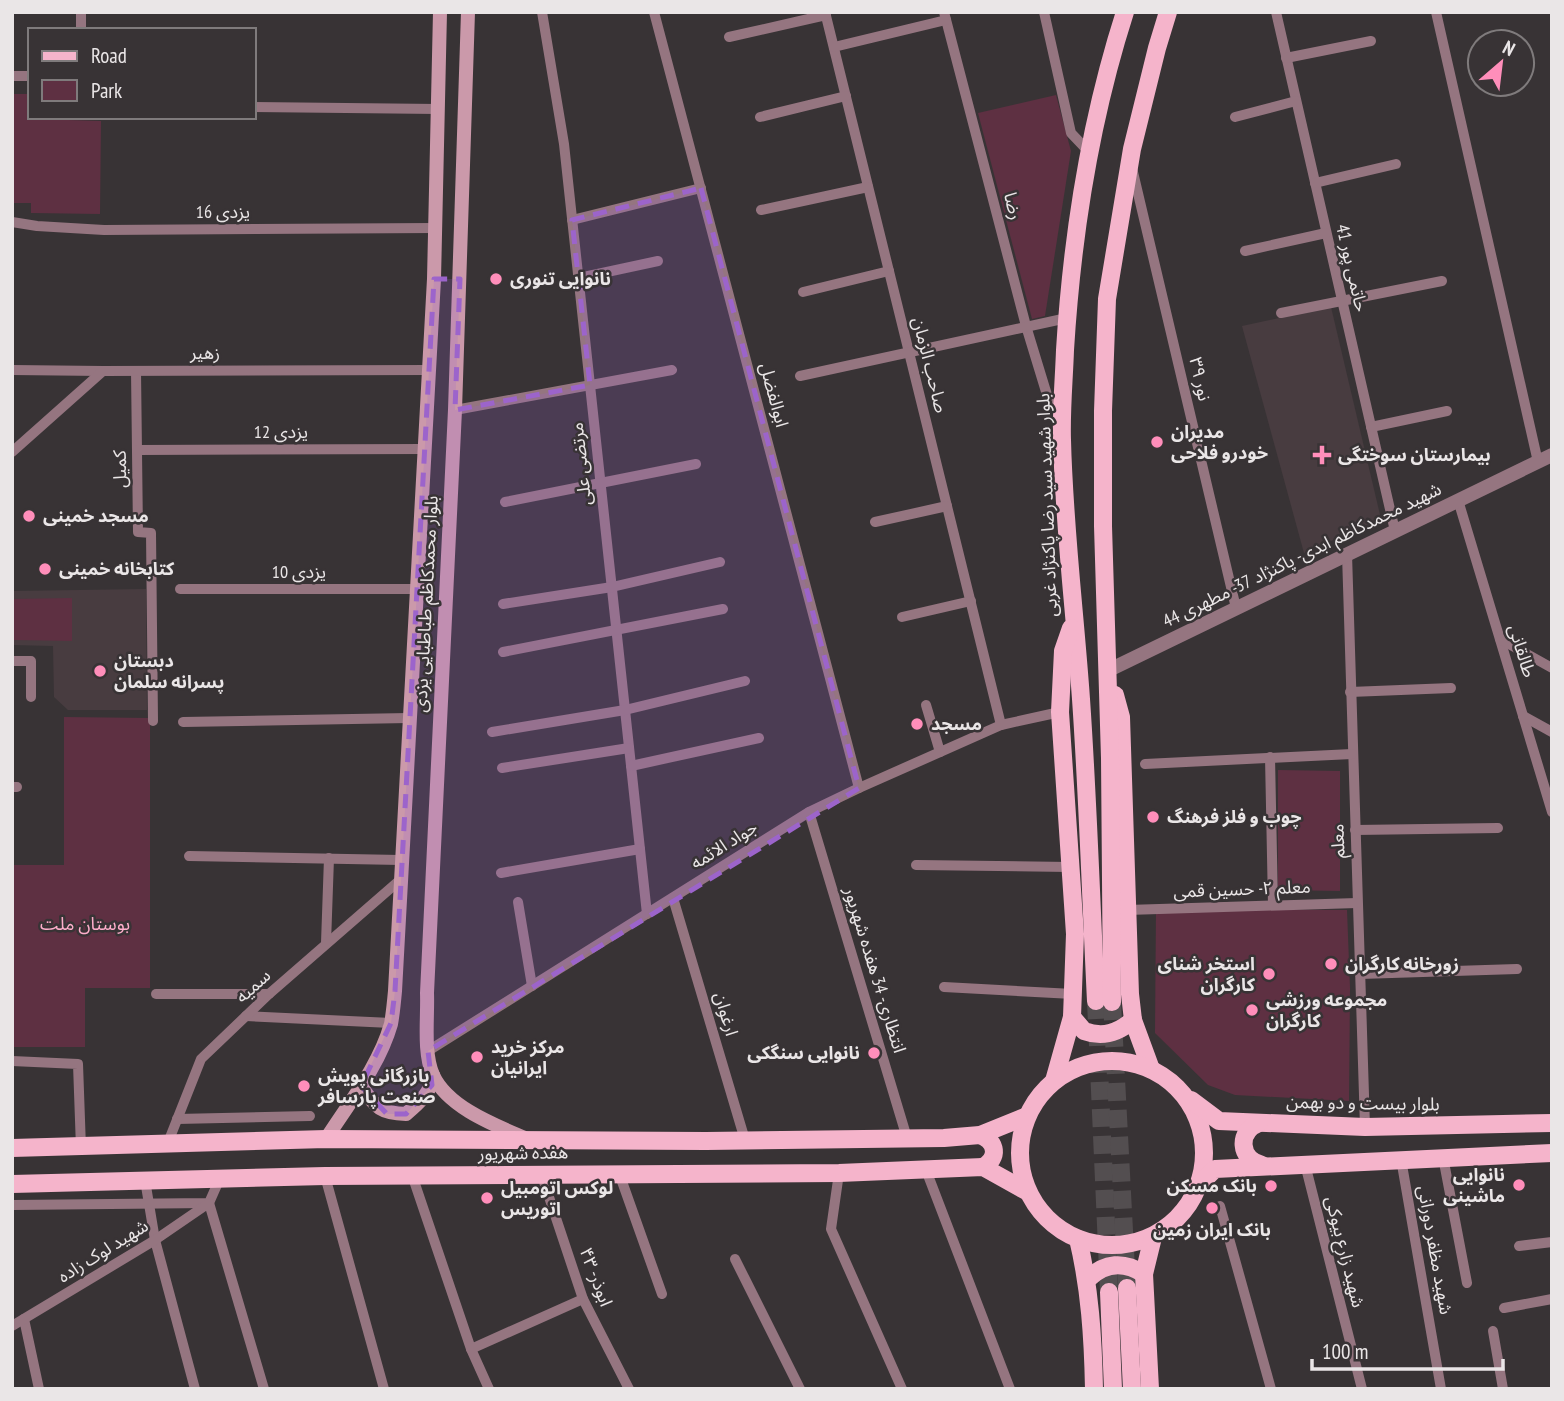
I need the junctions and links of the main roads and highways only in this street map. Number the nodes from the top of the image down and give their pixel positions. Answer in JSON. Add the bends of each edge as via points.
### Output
{"nodes":[{"id":1,"x":440,"y":12,"type":"edge"},
{"id":2,"x":468,"y":12,"type":"edge"},
{"id":3,"x":1125,"y":12,"type":"edge"},
{"id":4,"x":1168,"y":12,"type":"edge"},
{"id":5,"x":434,"y":279,"type":"junction"},
{"id":6,"x":460,"y":279,"type":"junction"},
{"id":7,"x":1073,"y":621,"type":"junction"},
{"id":8,"x":1107,"y":671,"type":"junction"},
{"id":9,"x":1072,"y":1017,"type":"junction"},
{"id":10,"x":1133,"y":1020,"type":"junction"},
{"id":11,"x":1150,"y":1069,"type":"junction"},
{"id":12,"x":433,"y":1075,"type":"junction"},
{"id":13,"x":1054,"y":1081,"type":"junction"},
{"id":14,"x":361,"y":1086,"type":"junction"},
{"id":15,"x":1183,"y":1094,"type":"junction"},
{"id":16,"x":1027,"y":1115,"type":"junction"},
{"id":17,"x":1552,"y":1122,"type":"edge"},
{"id":18,"x":1259,"y":1123,"type":"junction"},
{"id":19,"x":980,"y":1135,"type":"junction"},
{"id":20,"x":326,"y":1139,"type":"junction"},
{"id":21,"x":532,"y":1141,"type":"junction"},
{"id":22,"x":12,"y":1148,"type":"edge"},
{"id":23,"x":1552,"y":1153,"type":"edge"},
{"id":24,"x":1262,"y":1166,"type":"junction"},
{"id":25,"x":983,"y":1167,"type":"junction"},
{"id":26,"x":12,"y":1184,"type":"edge"},
{"id":27,"x":1200,"y":1184,"type":"junction"},
{"id":28,"x":1028,"y":1192,"type":"junction"},
{"id":29,"x":1153,"y":1237,"type":"junction"},
{"id":30,"x":1079,"y":1239,"type":"junction"},
{"id":31,"x":1144,"y":1274,"type":"junction"},
{"id":32,"x":1088,"y":1279,"type":"junction"},
{"id":33,"x":1127,"y":1289,"type":"tunnel mouth"},
{"id":34,"x":1109,"y":1292,"type":"tunnel mouth"},
{"id":35,"x":1094,"y":1389,"type":"edge"},
{"id":36,"x":1113,"y":1389,"type":"edge"},
{"id":37,"x":1132,"y":1389,"type":"edge"},
{"id":38,"x":1150,"y":1389,"type":"edge"}],
"edges":[{"from":1,"to":5,"type":"main road","name":"بلوار محمدکاظم طباطبایی یزدی"},
{"from":2,"to":6,"type":"main road","name":"بلوار محمدکاظم طباطبایی یزدی"},
{"from":3,"to":7,"type":"main road","name":"بلوار شهید سید رضا پاکنژاد غربی","via":[[1090,153],[1069,289],[1062,440]]},
{"from":4,"to":8,"type":"main road","via":[[1130,158],[1107,299],[1103,437]]},
{"from":5,"to":6,"type":"main road"},
{"from":5,"to":14,"type":"main road","name":"بلوار محمدکاظم طباطبایی یزدی","via":[[395,991],[391,1023]]},
{"from":6,"to":12,"type":"main road","name":"بلوار محمدکاظم طباطبایی یزدی","via":[[427,993]]},
{"from":7,"to":8,"type":"main road","name":"بلوار شهید سید رضا پاکنژاد غربی","via":[[1104,1002]]},
{"from":7,"to":9,"type":"main road","via":[[1063,651],[1060,712],[1075,933]]},
{"from":8,"to":10,"type":"main road","via":[[1121,717]]},
{"from":9,"to":10,"type":"main road","via":[[1084,1031],[1104,1034],[1121,1030]]},
{"from":9,"to":13,"type":"main road"},
{"from":10,"to":11,"type":"main road"},
{"from":11,"to":13,"type":"main road","via":[[1126,1062],[1101,1062],[1076,1068]]},
{"from":11,"to":15,"type":"main road"},
{"from":12,"to":14,"type":"main road","via":[[432,1085],[406,1114],[387,1114]]},
{"from":12,"to":21,"type":"main road","name":"بلوار محمدکاظم طباطبایی یزدی","via":[[450,1097],[481,1118]]},
{"from":13,"to":16,"type":"main road"},
{"from":14,"to":20,"type":"main road","name":"بلوار محمدکاظم طباطبایی یزدی"},
{"from":15,"to":18,"type":"main road","name":"بلوار بیست و دو بهمن","via":[[1219,1121]]},
{"from":15,"to":27,"type":"main road","via":[[1199,1122],[1205,1153]]},
{"from":16,"to":19,"type":"main road","name":"هفده شهریور"},
{"from":16,"to":28,"type":"main road","via":[[1020,1167]]},
{"from":17,"to":18,"type":"main road","name":"بلوار بیست و دو بهمن","via":[[1365,1127]]},
{"from":18,"to":24,"type":"main road","via":[[1245,1135],[1243,1149],[1250,1160]]},
{"from":19,"to":21,"type":"main road","name":"هفده شهریور"},
{"from":19,"to":25,"type":"main road","via":[[989,1139],[995,1155]]},
{"from":20,"to":21,"type":"main road","name":"هفده شهریور"},
{"from":20,"to":22,"type":"main road","name":"هفده شهریور"},
{"from":23,"to":24,"type":"main road"},
{"from":24,"to":27,"type":"main road","via":[[1215,1169]]},
{"from":25,"to":26,"type":"main road","name":"هفده شهریور"},
{"from":25,"to":28,"type":"main road"},
{"from":27,"to":29,"type":"main road","via":[[1189,1206]]},
{"from":28,"to":30,"type":"main road","via":[[1058,1228]]},
{"from":29,"to":30,"type":"main road","via":[[1103,1245]]},
{"from":29,"to":31,"type":"main road"},
{"from":30,"to":32,"type":"main road"},
{"from":31,"to":32,"type":"main road","via":[[1115,1264]]},
{"from":31,"to":38,"type":"main road"},
{"from":32,"to":35,"type":"main road"},
{"from":33,"to":37,"type":"main road"},
{"from":34,"to":36,"type":"main road"}]}
